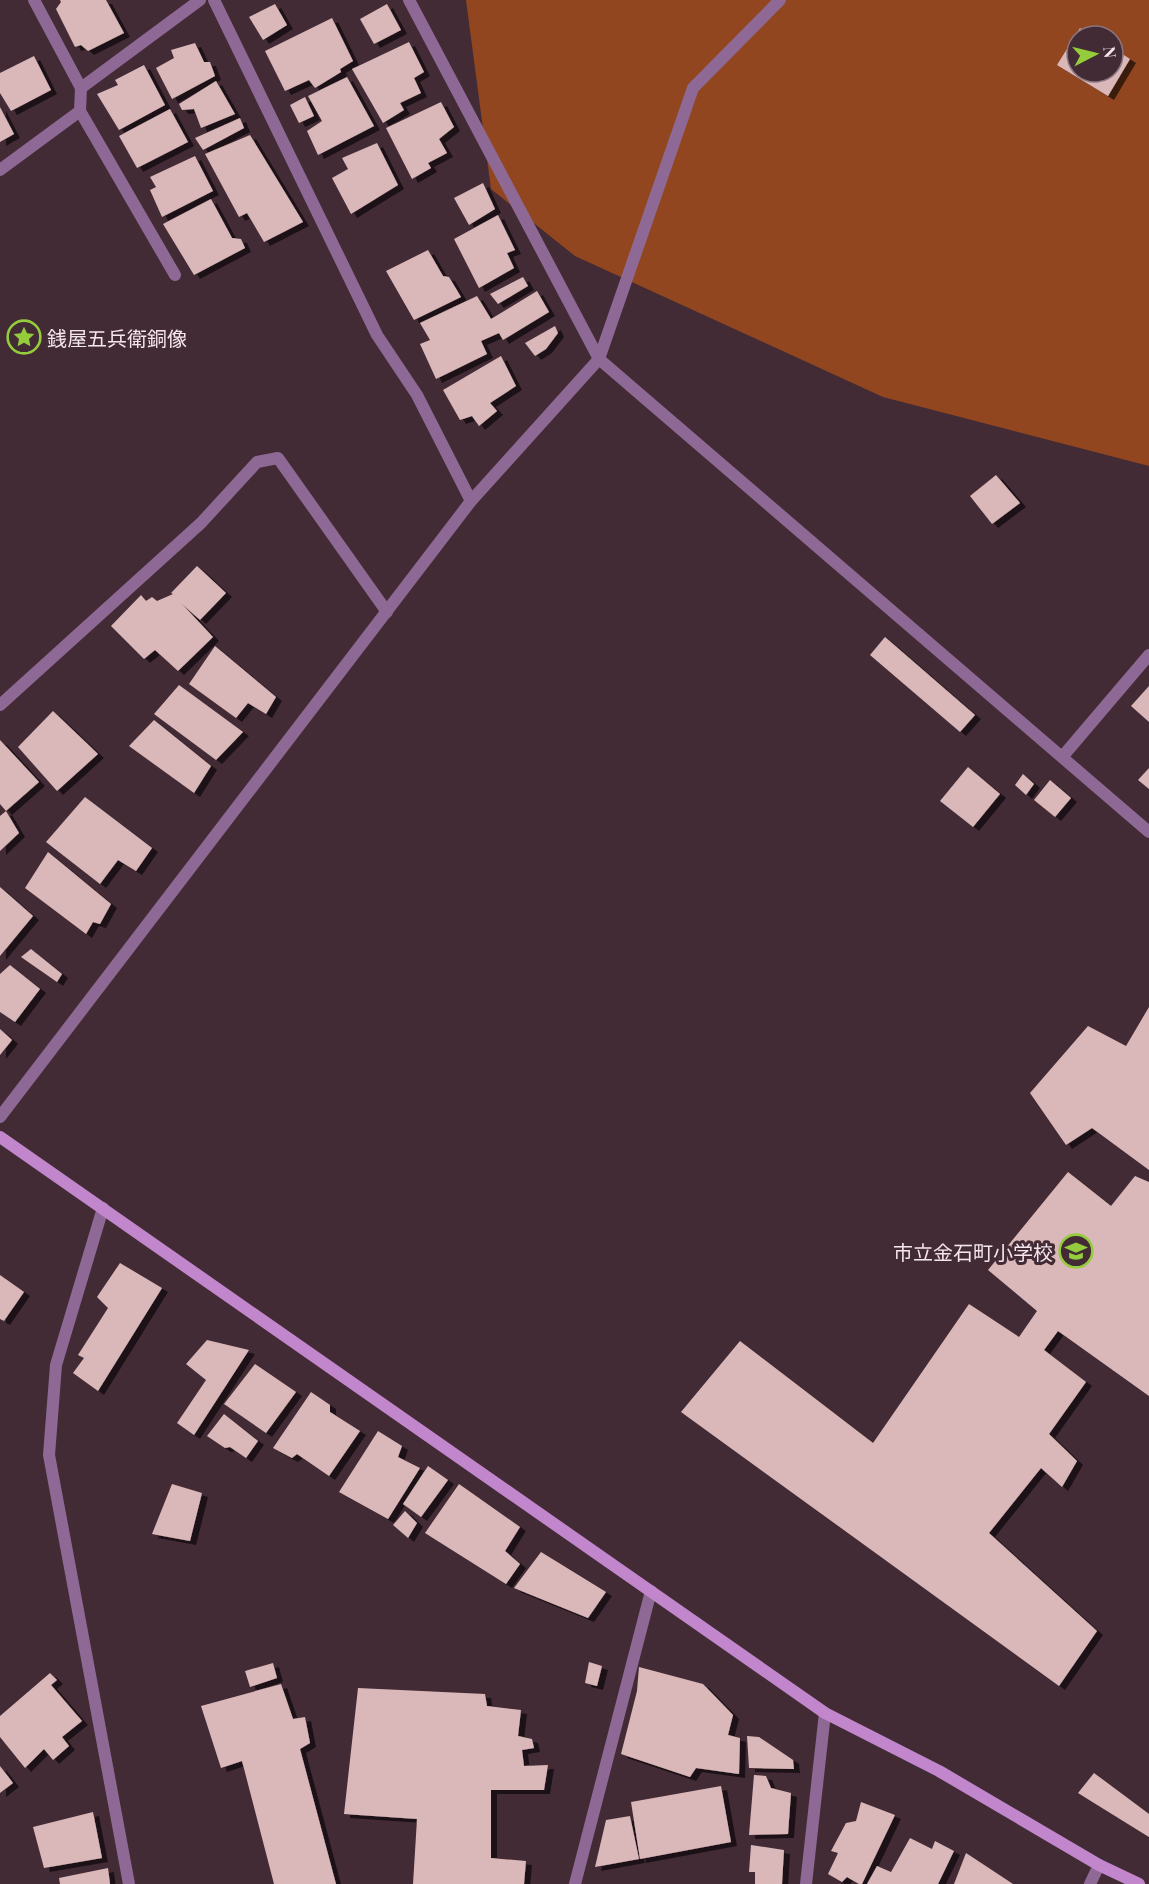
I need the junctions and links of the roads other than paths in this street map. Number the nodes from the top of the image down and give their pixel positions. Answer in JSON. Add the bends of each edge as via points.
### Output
{"nodes":[{"id":1,"x":34,"y":0,"type":"edge"},
{"id":2,"x":200,"y":0,"type":"edge"},
{"id":3,"x":214,"y":0,"type":"edge"},
{"id":4,"x":409,"y":0,"type":"edge"},
{"id":5,"x":780,"y":0,"type":"edge"},
{"id":6,"x":81,"y":88,"type":"junction"},
{"id":7,"x":80,"y":111,"type":"junction"},
{"id":8,"x":0,"y":170,"type":"edge"},
{"id":9,"x":175,"y":275,"type":"dead end"},
{"id":10,"x":599,"y":359,"type":"junction"},
{"id":11,"x":471,"y":501,"type":"junction"},
{"id":12,"x":387,"y":612,"type":"junction"},
{"id":13,"x":1149,"y":655,"type":"edge"},
{"id":14,"x":0,"y":705,"type":"edge"},
{"id":15,"x":1063,"y":756,"type":"junction"},
{"id":16,"x":1149,"y":832,"type":"edge"},
{"id":17,"x":0,"y":1117,"type":"edge"},
{"id":18,"x":0,"y":1137,"type":"edge"},
{"id":19,"x":103,"y":1208,"type":"junction"},
{"id":20,"x":651,"y":1591,"type":"junction"},
{"id":21,"x":825,"y":1713,"type":"junction"},
{"id":22,"x":1099,"y":1866,"type":"junction"},
{"id":23,"x":129,"y":1884,"type":"edge"},
{"id":24,"x":575,"y":1884,"type":"edge"},
{"id":25,"x":806,"y":1884,"type":"edge"},
{"id":26,"x":1090,"y":1884,"type":"edge"},
{"id":27,"x":1139,"y":1884,"type":"edge"}],
"edges":[{"from":1,"to":6,"type":"street"},
{"from":2,"to":6,"type":"street"},
{"from":3,"to":11,"type":"street","via":[[376,335],[417,395]]},
{"from":4,"to":10,"type":"street"},
{"from":5,"to":10,"type":"street","via":[[693,88]]},
{"from":6,"to":7,"type":"street"},
{"from":7,"to":8,"type":"street"},
{"from":7,"to":9,"type":"street"},
{"from":10,"to":11,"type":"street"},
{"from":10,"to":15,"type":"street"},
{"from":11,"to":12,"type":"street"},
{"from":12,"to":14,"type":"street","via":[[278,458],[257,462],[201,523]]},
{"from":12,"to":17,"type":"street"},
{"from":13,"to":15,"type":"street"},
{"from":15,"to":16,"type":"street"},
{"from":18,"to":19,"type":"street"},
{"from":19,"to":20,"type":"street"},
{"from":19,"to":23,"type":"street","via":[[56,1365],[49,1455]]},
{"from":20,"to":21,"type":"street"},
{"from":20,"to":24,"type":"street"},
{"from":21,"to":22,"type":"street","via":[[939,1771]]},
{"from":21,"to":25,"type":"street"},
{"from":22,"to":26,"type":"street"},
{"from":22,"to":27,"type":"street"}]}
